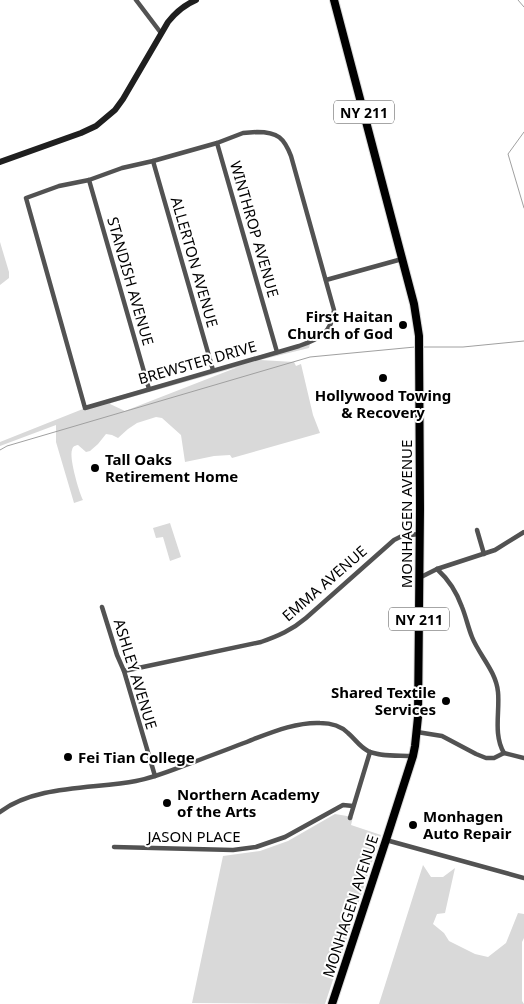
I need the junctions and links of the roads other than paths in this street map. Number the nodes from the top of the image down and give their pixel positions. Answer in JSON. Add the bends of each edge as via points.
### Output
{"nodes":[{"id":1,"x":136,"y":0,"type":"edge"},
{"id":2,"x":196,"y":0,"type":"edge"},
{"id":3,"x":334,"y":0,"type":"edge"},
{"id":4,"x":161,"y":33,"type":"junction"},
{"id":5,"x":217,"y":143,"type":"junction"},
{"id":6,"x":153,"y":161,"type":"junction"},
{"id":7,"x":0,"y":162,"type":"edge"},
{"id":8,"x":89,"y":180,"type":"junction"},
{"id":9,"x":402,"y":259,"type":"junction"},
{"id":10,"x":326,"y":280,"type":"junction"},
{"id":11,"x":277,"y":352,"type":"junction"},
{"id":12,"x":213,"y":370,"type":"junction"},
{"id":13,"x":149,"y":390,"type":"junction"},
{"id":14,"x":477,"y":530,"type":"dead end"},
{"id":15,"x":524,"y":532,"type":"edge"},
{"id":16,"x":420,"y":534,"type":"junction"},
{"id":17,"x":484,"y":554,"type":"junction"},
{"id":18,"x":437,"y":569,"type":"junction"},
{"id":19,"x":420,"y":578,"type":"junction"},
{"id":20,"x":102,"y":607,"type":"dead end"},
{"id":21,"x":124,"y":672,"type":"junction"},
{"id":22,"x":417,"y":732,"type":"junction"},
{"id":23,"x":370,"y":752,"type":"junction"},
{"id":24,"x":504,"y":753,"type":"junction"},
{"id":25,"x":413,"y":756,"type":"junction"},
{"id":26,"x":524,"y":758,"type":"edge"},
{"id":27,"x":155,"y":776,"type":"junction"},
{"id":28,"x":353,"y":806,"type":"junction"},
{"id":29,"x":0,"y":812,"type":"edge"},
{"id":30,"x":350,"y":818,"type":"dead end"},
{"id":31,"x":386,"y":840,"type":"junction"},
{"id":32,"x":114,"y":847,"type":"dead end"},
{"id":33,"x":524,"y":878,"type":"edge"},
{"id":34,"x":332,"y":1004,"type":"edge"}],
"edges":[{"from":1,"to":4,"type":"street"},
{"from":2,"to":4,"type":"street","via":[[174,15]]},
{"from":3,"to":9,"type":"main road","name":"MONHAGEN AVENUE","number":"NY 211"},
{"from":4,"to":7,"type":"street","via":[[124,99],[96,126]]},
{"from":5,"to":6,"type":"street","name":"BREWSTER DRIVE"},
{"from":5,"to":10,"type":"street","name":"BREWSTER DRIVE","via":[[257,132],[282,138],[291,156]]},
{"from":5,"to":11,"type":"street","name":"WINTHROP AVENUE"},
{"from":6,"to":8,"type":"street","name":"BREWSTER DRIVE"},
{"from":6,"to":12,"type":"street","name":"ALLERTON AVENUE"},
{"from":8,"to":13,"type":"street","name":"STANDISH AVENUE"},
{"from":8,"to":13,"type":"street","name":"BREWSTER DRIVE","via":[[26,198],[53,296],[85,408]]},
{"from":9,"to":10,"type":"street"},
{"from":9,"to":16,"type":"main road","name":"MONHAGEN AVENUE","number":"NY 211","via":[[419,336]]},
{"from":10,"to":11,"type":"street","name":"BREWSTER DRIVE","via":[[334,310],[327,330],[311,342]]},
{"from":11,"to":12,"type":"street","name":"BREWSTER DRIVE"},
{"from":12,"to":13,"type":"street","name":"BREWSTER DRIVE"},
{"from":14,"to":17,"type":"street"},
{"from":15,"to":17,"type":"street"},
{"from":16,"to":19,"type":"main road","name":"MONHAGEN AVENUE","number":"NY 211"},
{"from":16,"to":21,"type":"street","name":"EMMA AVENUE","via":[[394,540],[295,628],[280,636]]},
{"from":17,"to":18,"type":"street"},
{"from":18,"to":19,"type":"street"},
{"from":18,"to":24,"type":"street","via":[[447,578],[472,636],[496,680],[498,726]]},
{"from":19,"to":22,"type":"main road","name":"MONHAGEN AVENUE","number":"NY 211"},
{"from":20,"to":21,"type":"street","name":"ASHLEY AVENUE"},
{"from":21,"to":27,"type":"street","name":"ASHLEY AVENUE"},
{"from":22,"to":24,"type":"street","via":[[442,736],[486,758]]},
{"from":22,"to":25,"type":"main road","name":"MONHAGEN AVENUE","number":"NY 211"},
{"from":23,"to":25,"type":"street"},
{"from":23,"to":27,"type":"street","via":[[337,726],[308,723],[265,735]]},
{"from":23,"to":28,"type":"street"},
{"from":24,"to":26,"type":"street"},
{"from":25,"to":31,"type":"main road","name":"MONHAGEN AVENUE","number":"NY 211"},
{"from":27,"to":29,"type":"street","via":[[57,791],[26,799]]},
{"from":28,"to":30,"type":"street"},
{"from":28,"to":32,"type":"street","name":"JASON PLACE","via":[[343,805],[286,837],[247,849]]},
{"from":31,"to":33,"type":"street"},
{"from":31,"to":34,"type":"main road","name":"MONHAGEN AVENUE","number":"NY 211"}]}
